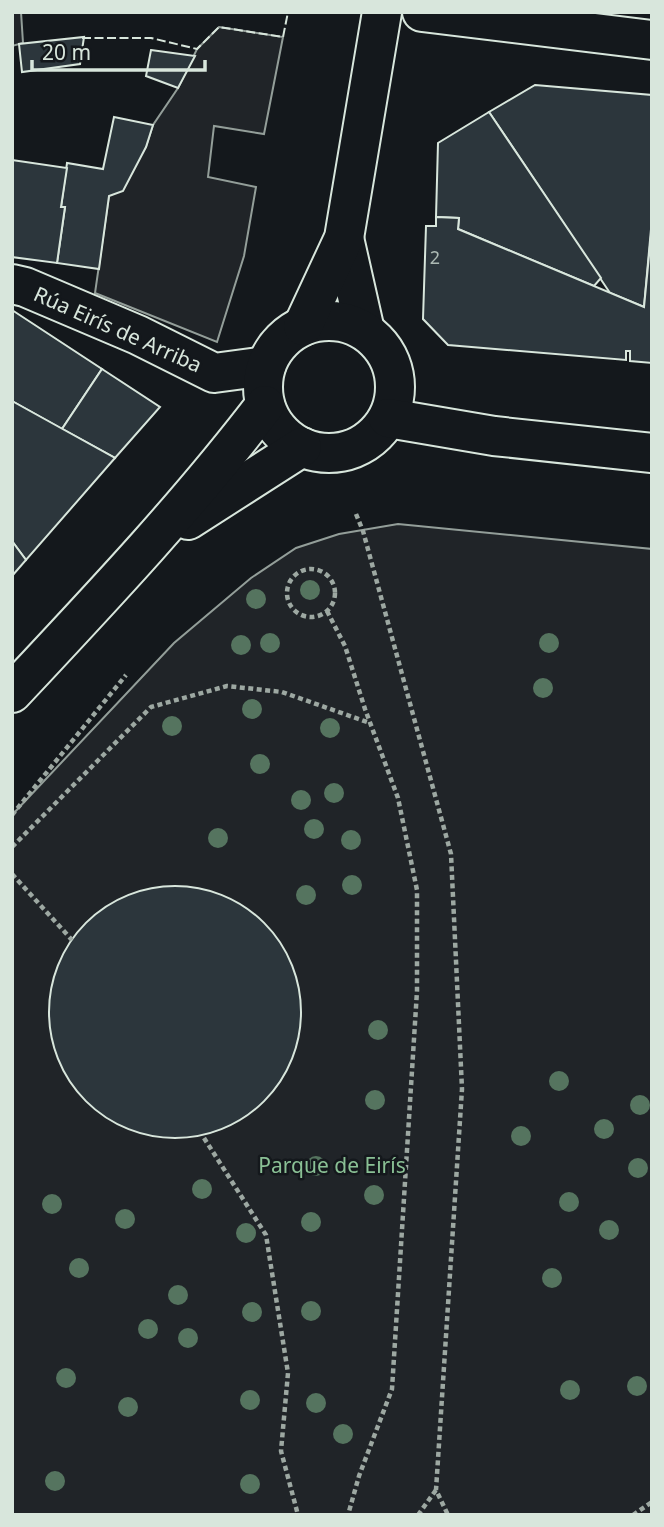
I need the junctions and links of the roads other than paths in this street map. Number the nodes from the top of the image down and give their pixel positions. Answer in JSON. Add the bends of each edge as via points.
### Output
{"nodes":[{"id":1,"x":382,"y":12,"type":"edge"},
{"id":2,"x":422,"y":12,"type":"edge"},
{"id":3,"x":652,"y":40,"type":"edge"},
{"id":4,"x":344,"y":238,"type":"junction"},
{"id":5,"x":12,"y":284,"type":"edge"},
{"id":6,"x":303,"y":326,"type":"junction"},
{"id":7,"x":365,"y":331,"type":"junction"},
{"id":8,"x":266,"y":366,"type":"junction"},
{"id":9,"x":395,"y":378,"type":"junction"},
{"id":10,"x":265,"y":405,"type":"junction"},
{"id":11,"x":388,"y":418,"type":"junction"},
{"id":12,"x":494,"y":436,"type":"junction"},
{"id":13,"x":302,"y":447,"type":"junction"},
{"id":14,"x":652,"y":453,"type":"edge"},
{"id":15,"x":153,"y":541,"type":"junction"},
{"id":16,"x":12,"y":693,"type":"edge"}],
"edges":[{"from":1,"to":4,"type":"street"},
{"from":2,"to":3,"type":"street"},
{"from":4,"to":6,"type":"street"},
{"from":4,"to":7,"type":"street"},
{"from":5,"to":8,"type":"street","name":"Rúa Eirís de Arriba","via":[[138,335],[214,373]]},
{"from":6,"to":7,"type":"street","via":[[345,322]]},
{"from":6,"to":8,"type":"street","via":[[275,349]]},
{"from":7,"to":9,"type":"street","via":[[390,359]]},
{"from":8,"to":10,"type":"street"},
{"from":9,"to":11,"type":"street"},
{"from":9,"to":12,"type":"street"},
{"from":10,"to":13,"type":"street","via":[[286,437]]},
{"from":10,"to":15,"type":"street"},
{"from":11,"to":12,"type":"street"},
{"from":11,"to":13,"type":"street","via":[[360,445],[341,452]]},
{"from":12,"to":14,"type":"street"},
{"from":13,"to":15,"type":"street"},
{"from":15,"to":16,"type":"street"}]}
